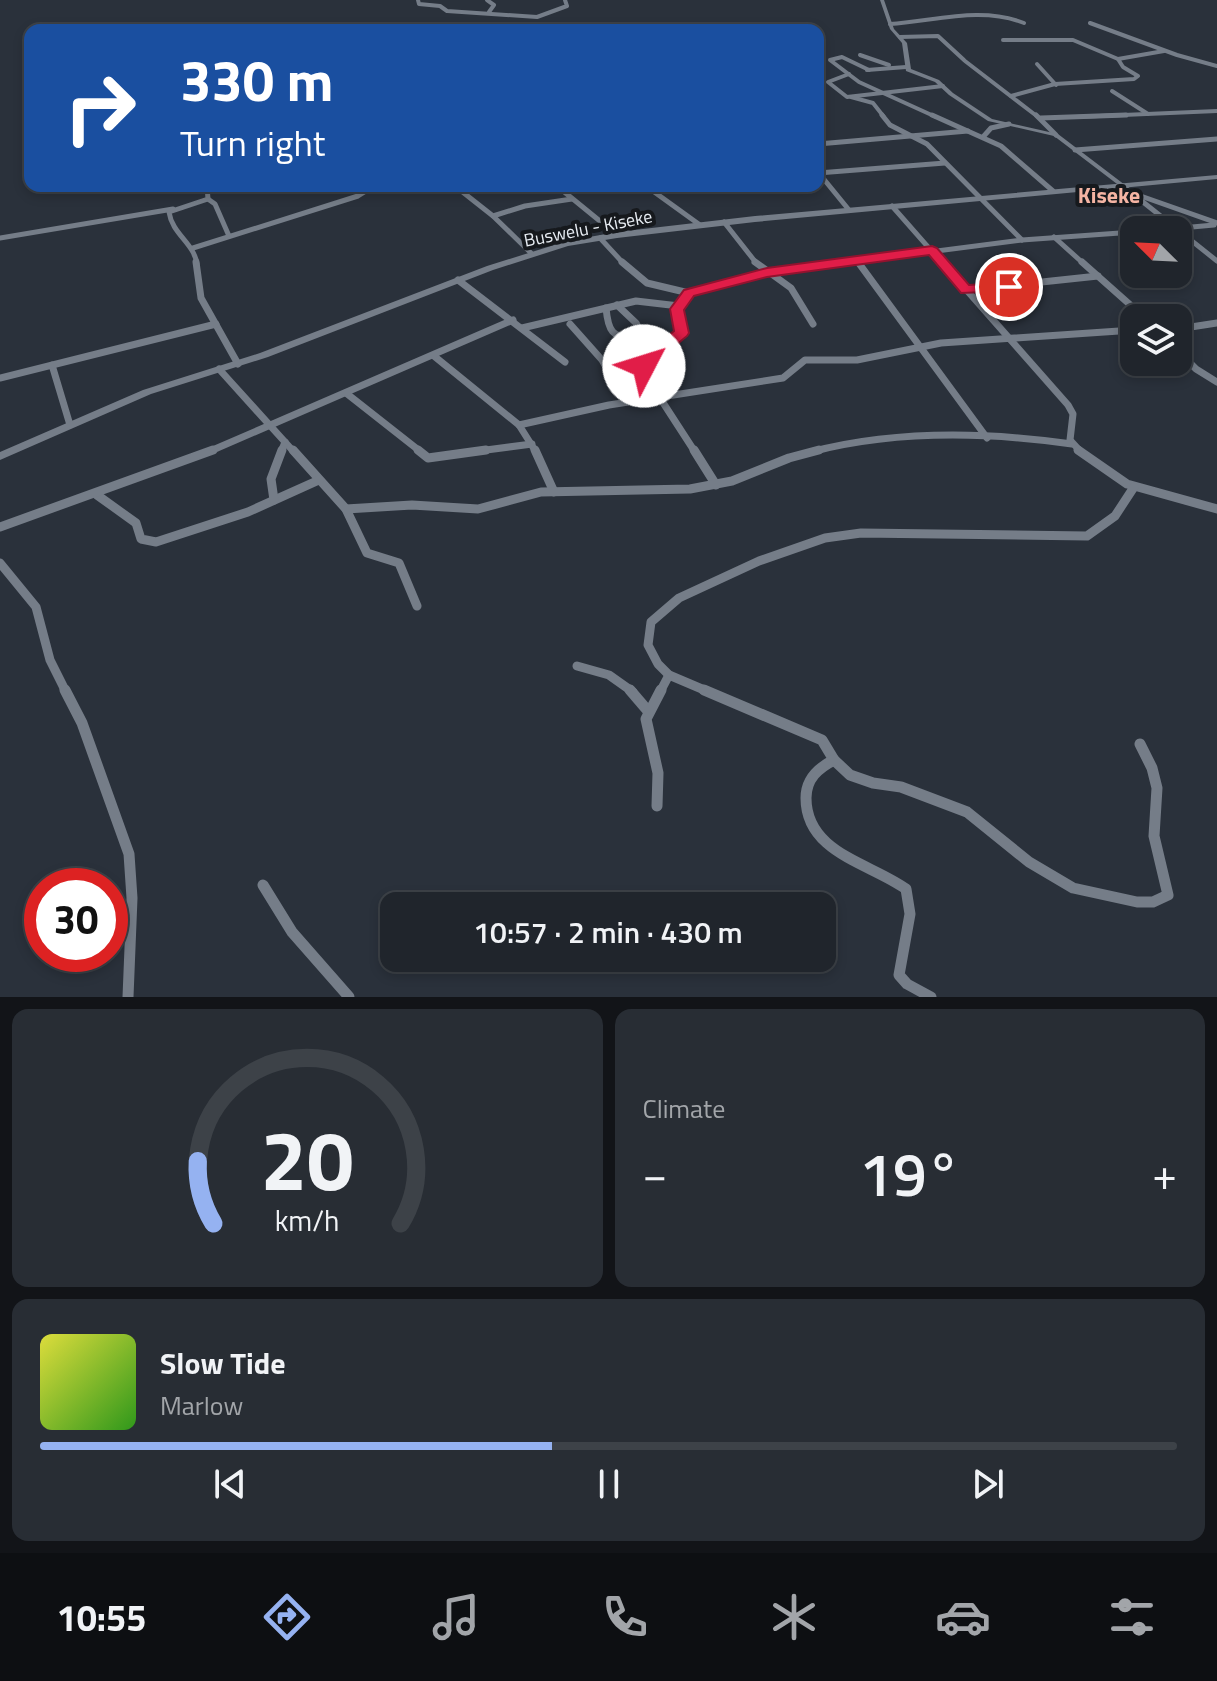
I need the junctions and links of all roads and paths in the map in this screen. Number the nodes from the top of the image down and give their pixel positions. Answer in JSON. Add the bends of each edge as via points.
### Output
{"nodes":[{"id":1,"x":418,"y":0,"type":"edge"},
{"id":2,"x":487,"y":0,"type":"edge"},
{"id":3,"x":565,"y":0,"type":"edge"},
{"id":4,"x":882,"y":0,"type":"edge"},
{"id":5,"x":489,"y":12,"type":"junction"},
{"id":6,"x":1024,"y":23,"type":"dead end"},
{"id":7,"x":1090,"y":23,"type":"dead end"},
{"id":8,"x":890,"y":24,"type":"junction"},
{"id":9,"x":900,"y":37,"type":"junction"},
{"id":10,"x":1003,"y":40,"type":"dead end"},
{"id":11,"x":1164,"y":51,"type":"junction"},
{"id":12,"x":860,"y":55,"type":"dead end"},
{"id":13,"x":1118,"y":59,"type":"junction"},
{"id":14,"x":1037,"y":64,"type":"dead end"},
{"id":15,"x":1217,"y":66,"type":"edge"},
{"id":16,"x":894,"y":67,"type":"junction"},
{"id":17,"x":906,"y":67,"type":"junction"},
{"id":18,"x":869,"y":70,"type":"junction"},
{"id":19,"x":848,"y":74,"type":"junction"},
{"id":20,"x":1056,"y":85,"type":"junction"},
{"id":21,"x":943,"y":86,"type":"junction"},
{"id":22,"x":1112,"y":91,"type":"dead end"},
{"id":23,"x":884,"y":92,"type":"junction"},
{"id":24,"x":1011,"y":96,"type":"junction"},
{"id":25,"x":851,"y":97,"type":"junction"},
{"id":26,"x":1217,"y":111,"type":"edge"},
{"id":27,"x":1149,"y":114,"type":"junction"},
{"id":28,"x":1041,"y":118,"type":"junction"},
{"id":29,"x":1009,"y":124,"type":"junction"},
{"id":30,"x":969,"y":131,"type":"junction"},
{"id":31,"x":1056,"y":135,"type":"junction"},
{"id":32,"x":911,"y":137,"type":"junction"},
{"id":33,"x":983,"y":137,"type":"junction"},
{"id":34,"x":1217,"y":139,"type":"edge"},
{"id":35,"x":824,"y":144,"type":"edge"},
{"id":36,"x":1075,"y":150,"type":"junction"},
{"id":37,"x":945,"y":163,"type":"junction"},
{"id":38,"x":824,"y":172,"type":"edge"},
{"id":39,"x":1217,"y":177,"type":"edge"},
{"id":40,"x":824,"y":179,"type":"edge"},
{"id":41,"x":1127,"y":190,"type":"junction"},
{"id":42,"x":1053,"y":191,"type":"junction"},
{"id":43,"x":207,"y":192,"type":"edge"},
{"id":44,"x":364,"y":192,"type":"edge"},
{"id":45,"x":464,"y":192,"type":"edge"},
{"id":46,"x":564,"y":192,"type":"edge"},
{"id":47,"x":654,"y":192,"type":"edge"},
{"id":48,"x":570,"y":197,"type":"junction"},
{"id":49,"x":981,"y":197,"type":"junction"},
{"id":50,"x":208,"y":199,"type":"junction"},
{"id":51,"x":892,"y":206,"type":"junction"},
{"id":52,"x":174,"y":209,"type":"junction"},
{"id":53,"x":849,"y":210,"type":"junction"},
{"id":54,"x":493,"y":216,"type":"junction"},
{"id":55,"x":1161,"y":216,"type":"edge"},
{"id":56,"x":724,"y":222,"type":"junction"},
{"id":57,"x":1217,"y":224,"type":"edge"},
{"id":58,"x":700,"y":225,"type":"junction"},
{"id":59,"x":1192,"y":227,"type":"edge"},
{"id":60,"x":1120,"y":233,"type":"edge"},
{"id":61,"x":617,"y":235,"type":"junction"},
{"id":62,"x":229,"y":236,"type":"junction"},
{"id":63,"x":1054,"y":237,"type":"junction"},
{"id":64,"x":0,"y":238,"type":"edge"},
{"id":65,"x":600,"y":238,"type":"junction"},
{"id":66,"x":1022,"y":240,"type":"junction"},
{"id":67,"x":1192,"y":240,"type":"edge"},
{"id":68,"x":193,"y":248,"type":"junction"},
{"id":69,"x":932,"y":250,"type":"junction"},
{"id":70,"x":531,"y":253,"type":"junction"},
{"id":71,"x":856,"y":260,"type":"junction"},
{"id":72,"x":1217,"y":261,"type":"edge"},
{"id":73,"x":767,"y":273,"type":"junction"},
{"id":74,"x":1098,"y":276,"type":"junction"},
{"id":75,"x":458,"y":280,"type":"junction"},
{"id":76,"x":966,"y":290,"type":"junction"},
{"id":77,"x":689,"y":293,"type":"junction"},
{"id":78,"x":1129,"y":304,"type":"edge"},
{"id":79,"x":617,"y":305,"type":"junction"},
{"id":80,"x":679,"y":306,"type":"junction"},
{"id":81,"x":606,"y":308,"type":"junction"},
{"id":82,"x":513,"y":320,"type":"junction"},
{"id":83,"x":1217,"y":323,"type":"edge"},
{"id":84,"x":216,"y":324,"type":"junction"},
{"id":85,"x":570,"y":324,"type":"dead end"},
{"id":86,"x":813,"y":324,"type":"dead end"},
{"id":87,"x":1192,"y":327,"type":"edge"},
{"id":88,"x":522,"y":328,"type":"junction"},
{"id":89,"x":1120,"y":331,"type":"edge"},
{"id":90,"x":1008,"y":338,"type":"junction"},
{"id":91,"x":645,"y":344,"type":"junction"},
{"id":92,"x":920,"y":346,"type":"junction"},
{"id":93,"x":653,"y":355,"type":"junction"},
{"id":94,"x":434,"y":356,"type":"junction"},
{"id":95,"x":565,"y":362,"type":"dead end"},
{"id":96,"x":238,"y":364,"type":"junction"},
{"id":97,"x":52,"y":365,"type":"junction"},
{"id":98,"x":1192,"y":365,"type":"edge"},
{"id":99,"x":219,"y":369,"type":"junction"},
{"id":100,"x":0,"y":378,"type":"edge"},
{"id":101,"x":1217,"y":382,"type":"edge"},
{"id":102,"x":346,"y":393,"type":"junction"},
{"id":103,"x":660,"y":398,"type":"junction"},
{"id":104,"x":630,"y":402,"type":"junction"},
{"id":105,"x":70,"y":425,"type":"junction"},
{"id":106,"x":269,"y":425,"type":"junction"},
{"id":107,"x":519,"y":425,"type":"junction"},
{"id":108,"x":987,"y":438,"type":"junction"},
{"id":109,"x":285,"y":442,"type":"junction"},
{"id":110,"x":532,"y":444,"type":"junction"},
{"id":111,"x":1072,"y":444,"type":"junction"},
{"id":112,"x":0,"y":456,"type":"edge"},
{"id":113,"x":319,"y":480,"type":"junction"},
{"id":114,"x":716,"y":485,"type":"junction"},
{"id":115,"x":1134,"y":487,"type":"junction"},
{"id":116,"x":554,"y":492,"type":"junction"},
{"id":117,"x":97,"y":495,"type":"junction"},
{"id":118,"x":274,"y":500,"type":"junction"},
{"id":119,"x":346,"y":509,"type":"junction"},
{"id":120,"x":1217,"y":509,"type":"edge"},
{"id":121,"x":0,"y":527,"type":"edge"},
{"id":122,"x":0,"y":563,"type":"edge"},
{"id":123,"x":417,"y":606,"type":"dead end"},
{"id":124,"x":577,"y":666,"type":"dead end"},
{"id":125,"x":669,"y":675,"type":"junction"},
{"id":126,"x":648,"y":711,"type":"junction"},
{"id":127,"x":1140,"y":744,"type":"dead end"},
{"id":128,"x":834,"y":760,"type":"junction"},
{"id":129,"x":657,"y":806,"type":"dead end"},
{"id":130,"x":263,"y":885,"type":"dead end"},
{"id":131,"x":128,"y":997,"type":"edge"},
{"id":132,"x":349,"y":997,"type":"edge"},
{"id":133,"x":931,"y":997,"type":"edge"}],
"edges":[{"from":1,"to":5,"type":"street","via":[[447,11]]},
{"from":2,"to":5,"type":"street","via":[[495,7]]},
{"from":3,"to":5,"type":"street","via":[[567,6],[537,17]]},
{"from":4,"to":8,"type":"street"},
{"from":6,"to":8,"type":"street","via":[[991,15]]},
{"from":7,"to":11,"type":"street"},
{"from":8,"to":9,"type":"street"},
{"from":9,"to":17,"type":"street"},
{"from":9,"to":24,"type":"street","via":[[942,37]]},
{"from":10,"to":13,"type":"street","via":[[1073,40]]},
{"from":11,"to":13,"type":"street"},
{"from":11,"to":15,"type":"street"},
{"from":12,"to":16,"type":"street"},
{"from":13,"to":20,"type":"street","via":[[1138,78]]},
{"from":14,"to":20,"type":"street"},
{"from":16,"to":17,"type":"street"},
{"from":16,"to":18,"type":"street"},
{"from":17,"to":21,"type":"street"},
{"from":18,"to":19,"type":"street"},
{"from":18,"to":19,"type":"street","via":[[845,58],[830,58]]},
{"from":19,"to":23,"type":"street"},
{"from":19,"to":25,"type":"street","via":[[828,82]]},
{"from":20,"to":24,"type":"street"},
{"from":21,"to":23,"type":"street"},
{"from":21,"to":29,"type":"street","via":[[979,114]]},
{"from":22,"to":27,"type":"street"},
{"from":23,"to":25,"type":"street"},
{"from":23,"to":30,"type":"street"},
{"from":24,"to":28,"type":"street"},
{"from":25,"to":32,"type":"street","via":[[876,105],[890,125]]},
{"from":26,"to":27,"type":"street"},
{"from":27,"to":28,"type":"street"},
{"from":28,"to":31,"type":"street"},
{"from":29,"to":31,"type":"street"},
{"from":29,"to":33,"type":"street","via":[[991,128]]},
{"from":30,"to":32,"type":"street"},
{"from":30,"to":33,"type":"street"},
{"from":31,"to":36,"type":"street"},
{"from":32,"to":35,"type":"street"},
{"from":32,"to":37,"type":"street","via":[[927,144]]},
{"from":33,"to":42,"type":"street","via":[[1005,148]]},
{"from":34,"to":36,"type":"street"},
{"from":36,"to":41,"type":"street"},
{"from":37,"to":38,"type":"street"},
{"from":37,"to":49,"type":"street"},
{"from":39,"to":41,"type":"main road","name":"Buswelu - Kiseke"},
{"from":40,"to":53,"type":"street"},
{"from":41,"to":42,"type":"main road","name":"Buswelu - Kiseke"},
{"from":41,"to":55,"type":"street"},
{"from":41,"to":57,"type":"street"},
{"from":42,"to":49,"type":"main road","name":"Buswelu - Kiseke"},
{"from":43,"to":50,"type":"street"},
{"from":44,"to":62,"type":"street"},
{"from":45,"to":54,"type":"street"},
{"from":46,"to":48,"type":"street"},
{"from":47,"to":58,"type":"street"},
{"from":48,"to":54,"type":"street"},
{"from":48,"to":61,"type":"street"},
{"from":49,"to":51,"type":"main road","name":"Buswelu - Kiseke"},
{"from":49,"to":66,"type":"street"},
{"from":50,"to":52,"type":"street"},
{"from":50,"to":62,"type":"street"},
{"from":51,"to":53,"type":"main road","name":"Buswelu - Kiseke"},
{"from":51,"to":69,"type":"street"},
{"from":52,"to":64,"type":"street"},
{"from":52,"to":68,"type":"street","via":[[168,215],[177,234]]},
{"from":53,"to":56,"type":"main road","name":"Buswelu - Kiseke"},
{"from":54,"to":70,"type":"street"},
{"from":56,"to":58,"type":"main road","name":"Buswelu - Kiseke"},
{"from":56,"to":73,"type":"street"},
{"from":57,"to":59,"type":"street"},
{"from":58,"to":61,"type":"main road","name":"Buswelu - Kiseke"},
{"from":60,"to":63,"type":"street"},
{"from":61,"to":65,"type":"main road","name":"Buswelu - Kiseke"},
{"from":62,"to":68,"type":"street"},
{"from":63,"to":66,"type":"street"},
{"from":63,"to":74,"type":"street"},
{"from":65,"to":70,"type":"main road","name":"Buswelu - Kiseke"},
{"from":65,"to":77,"type":"street","via":[[641,282]]},
{"from":66,"to":69,"type":"street"},
{"from":67,"to":72,"type":"street"},
{"from":68,"to":84,"type":"street","via":[[201,298]]},
{"from":69,"to":71,"type":"street"},
{"from":69,"to":76,"type":"street"},
{"from":70,"to":75,"type":"main road","name":"Buswelu - Kiseke"},
{"from":71,"to":73,"type":"street"},
{"from":71,"to":92,"type":"street"},
{"from":73,"to":77,"type":"street"},
{"from":73,"to":86,"type":"street","via":[[791,288]]},
{"from":74,"to":76,"type":"street"},
{"from":74,"to":78,"type":"street"},
{"from":75,"to":82,"type":"street"},
{"from":75,"to":96,"type":"main road","name":"Buswelu - Kiseke"},
{"from":76,"to":90,"type":"street"},
{"from":77,"to":80,"type":"street"},
{"from":79,"to":80,"type":"street","via":[[643,300]]},
{"from":79,"to":81,"type":"street"},
{"from":79,"to":91,"type":"street","via":[[636,323]]},
{"from":80,"to":93,"type":"street","via":[[682,333]]},
{"from":81,"to":88,"type":"street"},
{"from":81,"to":91,"type":"street","via":[[612,333]]},
{"from":82,"to":88,"type":"street"},
{"from":82,"to":94,"type":"street"},
{"from":83,"to":87,"type":"street"},
{"from":84,"to":96,"type":"street"},
{"from":84,"to":97,"type":"street"},
{"from":85,"to":104,"type":"street"},
{"from":88,"to":95,"type":"street"},
{"from":89,"to":90,"type":"street"},
{"from":90,"to":92,"type":"street"},
{"from":90,"to":111,"type":"street","via":[[1068,405],[1073,414]]},
{"from":91,"to":93,"type":"street"},
{"from":92,"to":103,"type":"street","via":[[857,360],[805,360],[783,378]]},
{"from":92,"to":108,"type":"street"},
{"from":93,"to":104,"type":"street"},
{"from":94,"to":102,"type":"street"},
{"from":94,"to":107,"type":"street"},
{"from":96,"to":99,"type":"main road","name":"Buswelu - Kiseke"},
{"from":97,"to":100,"type":"street"},
{"from":97,"to":105,"type":"street"},
{"from":98,"to":101,"type":"street"},
{"from":99,"to":105,"type":"main road","name":"Buswelu - Kiseke"},
{"from":99,"to":106,"type":"street"},
{"from":102,"to":106,"type":"street"},
{"from":102,"to":110,"type":"street","via":[[428,458]]},
{"from":103,"to":104,"type":"street"},
{"from":103,"to":114,"type":"street"},
{"from":104,"to":107,"type":"street"},
{"from":105,"to":112,"type":"main road","name":"Buswelu - Kiseke"},
{"from":106,"to":109,"type":"street"},
{"from":106,"to":117,"type":"street"},
{"from":107,"to":110,"type":"street"},
{"from":108,"to":111,"type":"street"},
{"from":108,"to":114,"type":"street","via":[[909,436],[823,449]]},
{"from":109,"to":113,"type":"street"},
{"from":109,"to":118,"type":"street","via":[[271,479]]},
{"from":110,"to":116,"type":"street"},
{"from":111,"to":115,"type":"street"},
{"from":113,"to":118,"type":"street"},
{"from":113,"to":119,"type":"street"},
{"from":114,"to":116,"type":"street"},
{"from":115,"to":120,"type":"street"},
{"from":115,"to":125,"type":"street","via":[[1122,510],[1087,536],[893,531],[825,538],[789,550],[686,593],[656,615],[648,647]]},
{"from":116,"to":119,"type":"street","via":[[478,509]]},
{"from":117,"to":118,"type":"street","via":[[136,523],[141,539],[149,542]]},
{"from":117,"to":121,"type":"street"},
{"from":119,"to":123,"type":"street","via":[[367,553],[403,566]]},
{"from":122,"to":131,"type":"street","via":[[36,607],[50,660],[82,723],[125,840],[132,898]]},
{"from":124,"to":126,"type":"street","via":[[619,680]]},
{"from":125,"to":126,"type":"street"},
{"from":125,"to":128,"type":"street","via":[[822,740]]},
{"from":126,"to":129,"type":"street","via":[[646,725],[658,773]]},
{"from":127,"to":128,"type":"street","via":[[1157,788],[1154,836],[1168,886],[1168,895],[1153,902],[1073,888],[1029,862],[967,812],[901,787],[859,780]]},
{"from":128,"to":133,"type":"street","via":[[818,768],[807,784],[808,822],[843,856],[906,889],[910,914],[899,975]]},
{"from":130,"to":132,"type":"street","via":[[292,932]]}]}
